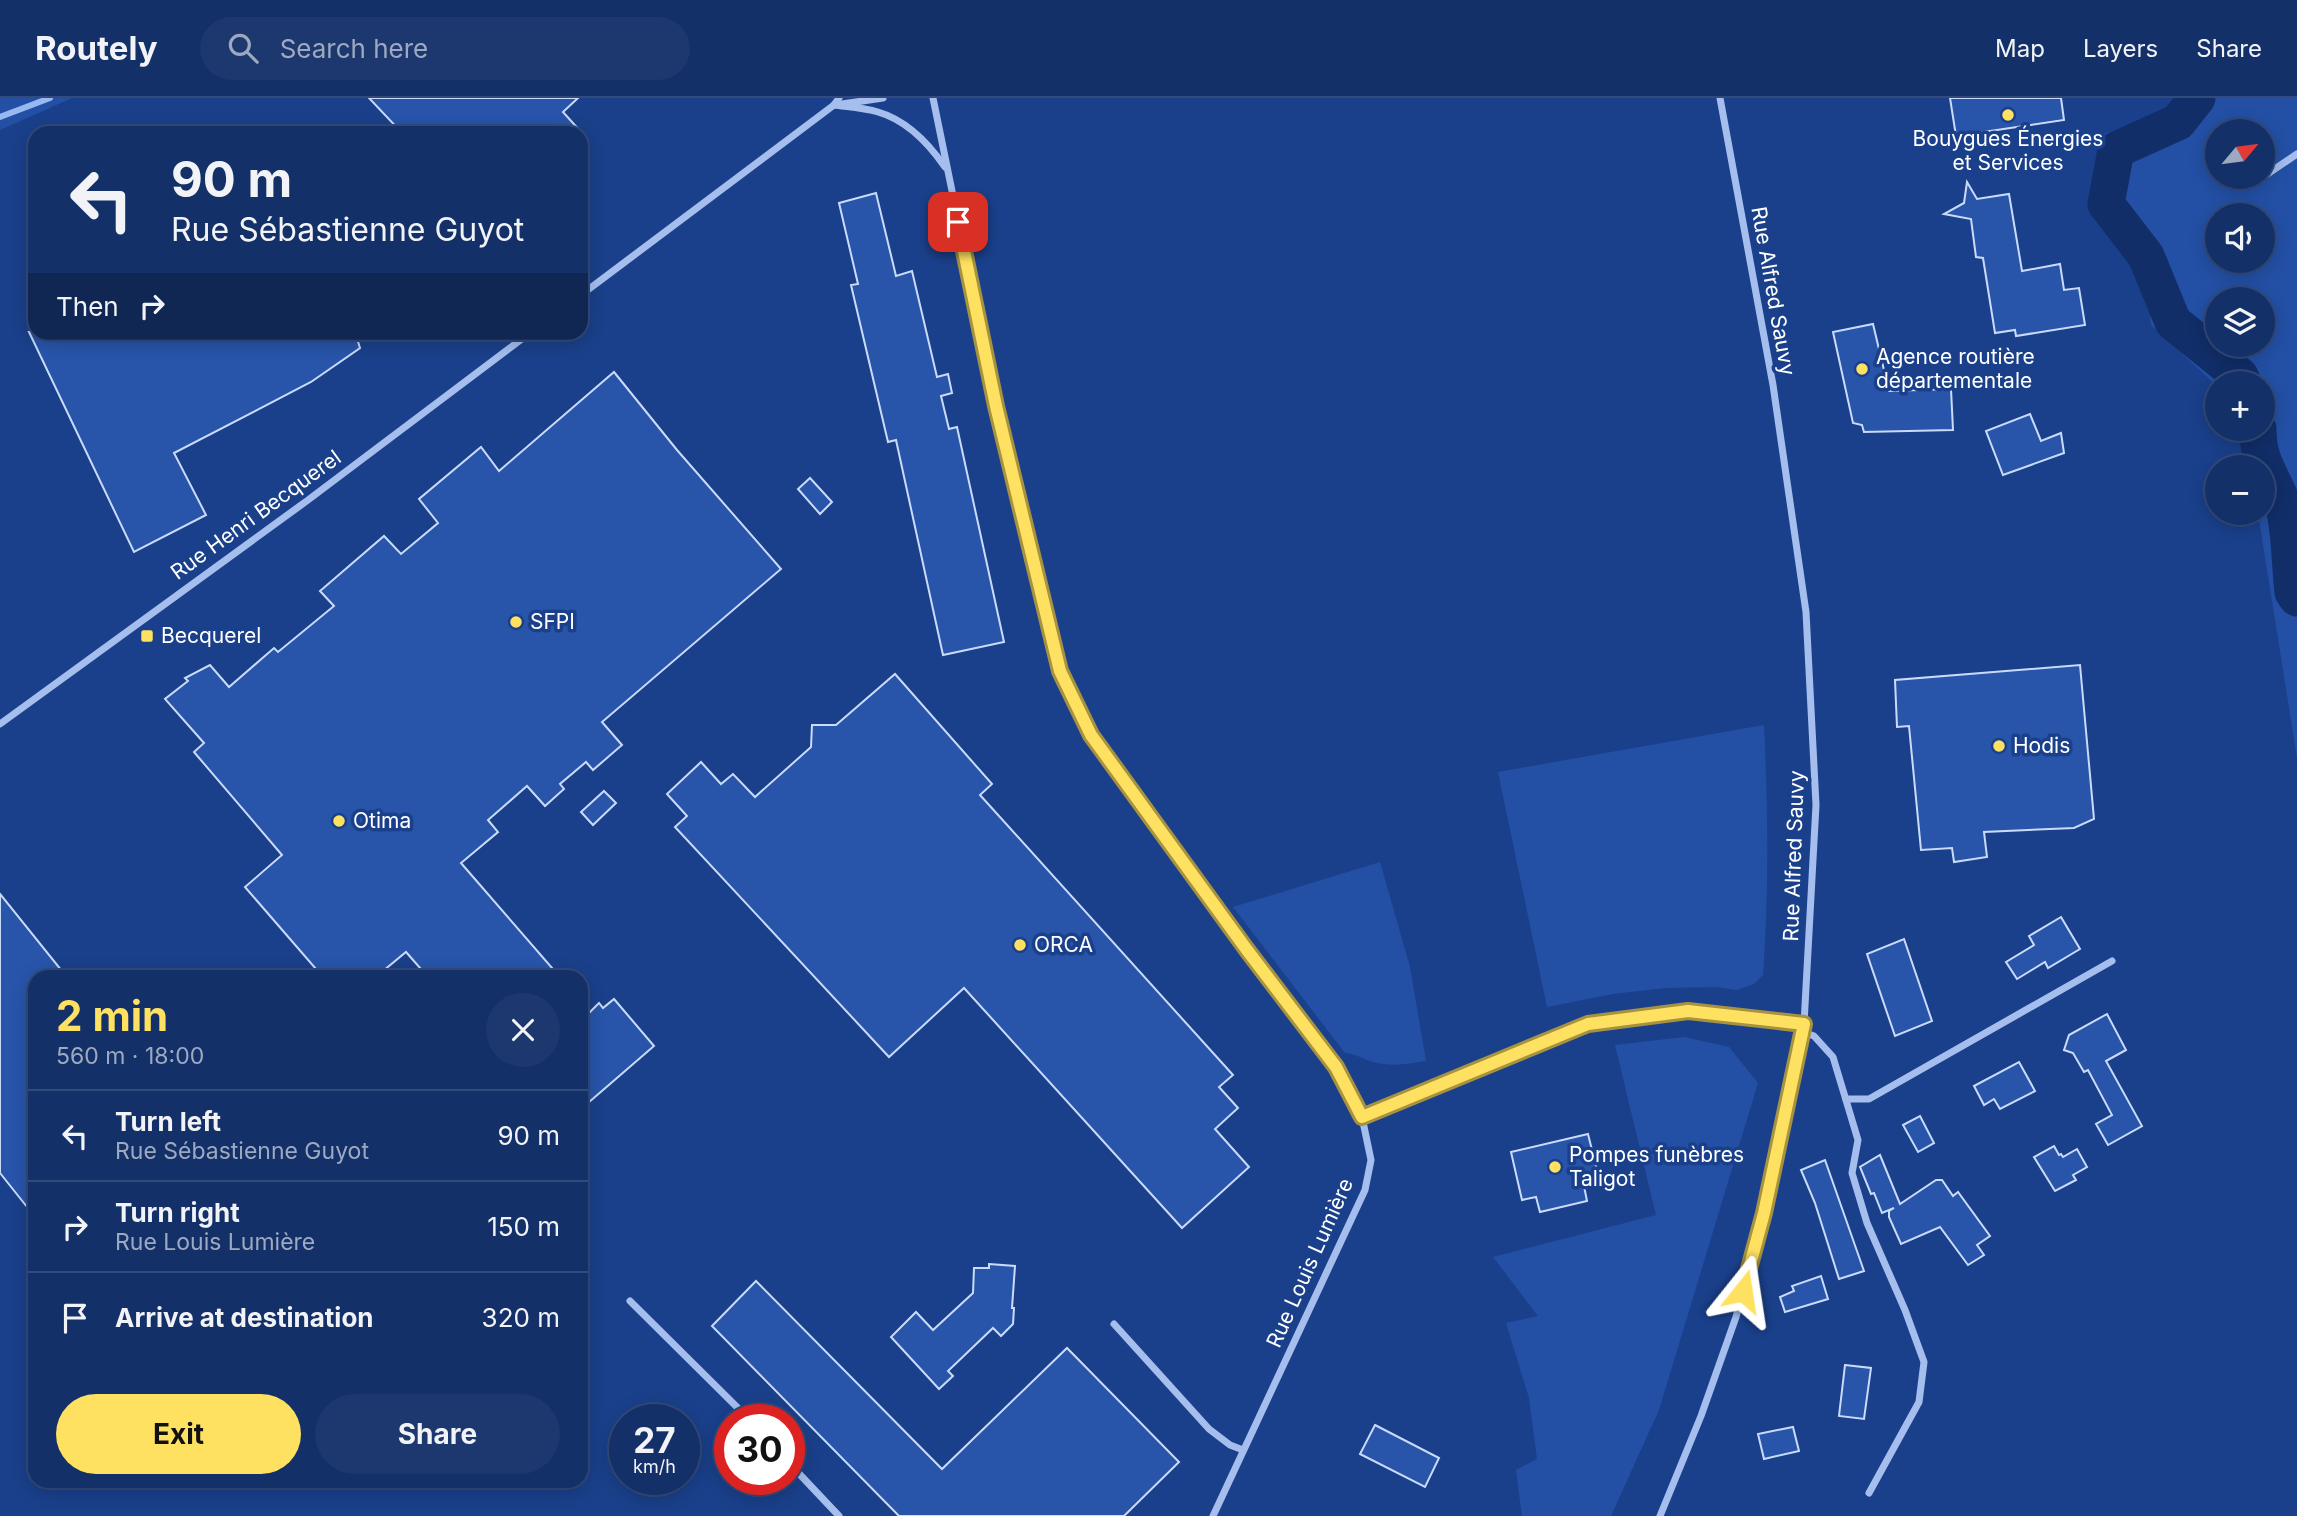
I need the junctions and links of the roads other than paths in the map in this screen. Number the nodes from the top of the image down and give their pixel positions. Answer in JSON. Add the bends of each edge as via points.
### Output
{"nodes":[{"id":1,"x":883,"y":98,"type":"edge"},
{"id":2,"x":933,"y":98,"type":"edge"},
{"id":3,"x":1720,"y":98,"type":"edge"},
{"id":4,"x":837,"y":102,"type":"edge"},
{"id":5,"x":2297,"y":154,"type":"edge"},
{"id":6,"x":2275,"y":169,"type":"edge"},
{"id":7,"x":947,"y":170,"type":"junction"},
{"id":8,"x":588,"y":290,"type":"edge"},
{"id":9,"x":520,"y":340,"type":"edge"},
{"id":10,"x":0,"y":724,"type":"edge"},
{"id":11,"x":2112,"y":961,"type":"dead end"},
{"id":12,"x":1803,"y":1028,"type":"junction"},
{"id":13,"x":1846,"y":1099,"type":"junction"},
{"id":14,"x":1362,"y":1117,"type":"junction"},
{"id":15,"x":630,"y":1301,"type":"dead end"},
{"id":16,"x":1114,"y":1324,"type":"dead end"},
{"id":17,"x":734,"y":1404,"type":"edge"},
{"id":18,"x":1244,"y":1450,"type":"junction"},
{"id":19,"x":805,"y":1480,"type":"edge"},
{"id":20,"x":1869,"y":1493,"type":"dead end"},
{"id":21,"x":839,"y":1516,"type":"edge"},
{"id":22,"x":1213,"y":1516,"type":"edge"},
{"id":23,"x":1660,"y":1516,"type":"edge"}],
"edges":[{"from":1,"to":4,"type":"street"},
{"from":2,"to":7,"type":"street","name":"Rue Louis Lumière"},
{"from":3,"to":12,"type":"street","name":"Rue Alfred Sauvy","via":[[1773,385],[1806,612],[1816,805]]},
{"from":4,"to":7,"type":"street","via":[[879,112],[903,124],[927,143]]},
{"from":4,"to":8,"type":"street"},
{"from":5,"to":6,"type":"street"},
{"from":7,"to":14,"type":"street","name":"Rue Louis Lumière","via":[[996,406],[1060,671],[1091,735],[1336,1067]]},
{"from":9,"to":10,"type":"street","name":"Rue Henri Becquerel"},
{"from":11,"to":13,"type":"street","via":[[1869,1099]]},
{"from":12,"to":13,"type":"street","via":[[1833,1057]]},
{"from":12,"to":14,"type":"street","via":[[1688,1011],[1588,1024]]},
{"from":12,"to":23,"type":"street","name":"Rue Alfred Sauvy","via":[[1764,1213],[1736,1317],[1702,1416]]},
{"from":13,"to":20,"type":"street","via":[[1857,1140],[1852,1173],[1867,1223],[1924,1363],[1919,1402]]},
{"from":14,"to":18,"type":"street","name":"Rue Louis Lumière","via":[[1371,1160],[1365,1190]]},
{"from":15,"to":17,"type":"street"},
{"from":16,"to":18,"type":"street","via":[[1209,1429]]},
{"from":18,"to":22,"type":"street","name":"Rue Louis Lumière"},
{"from":19,"to":21,"type":"street"}]}
